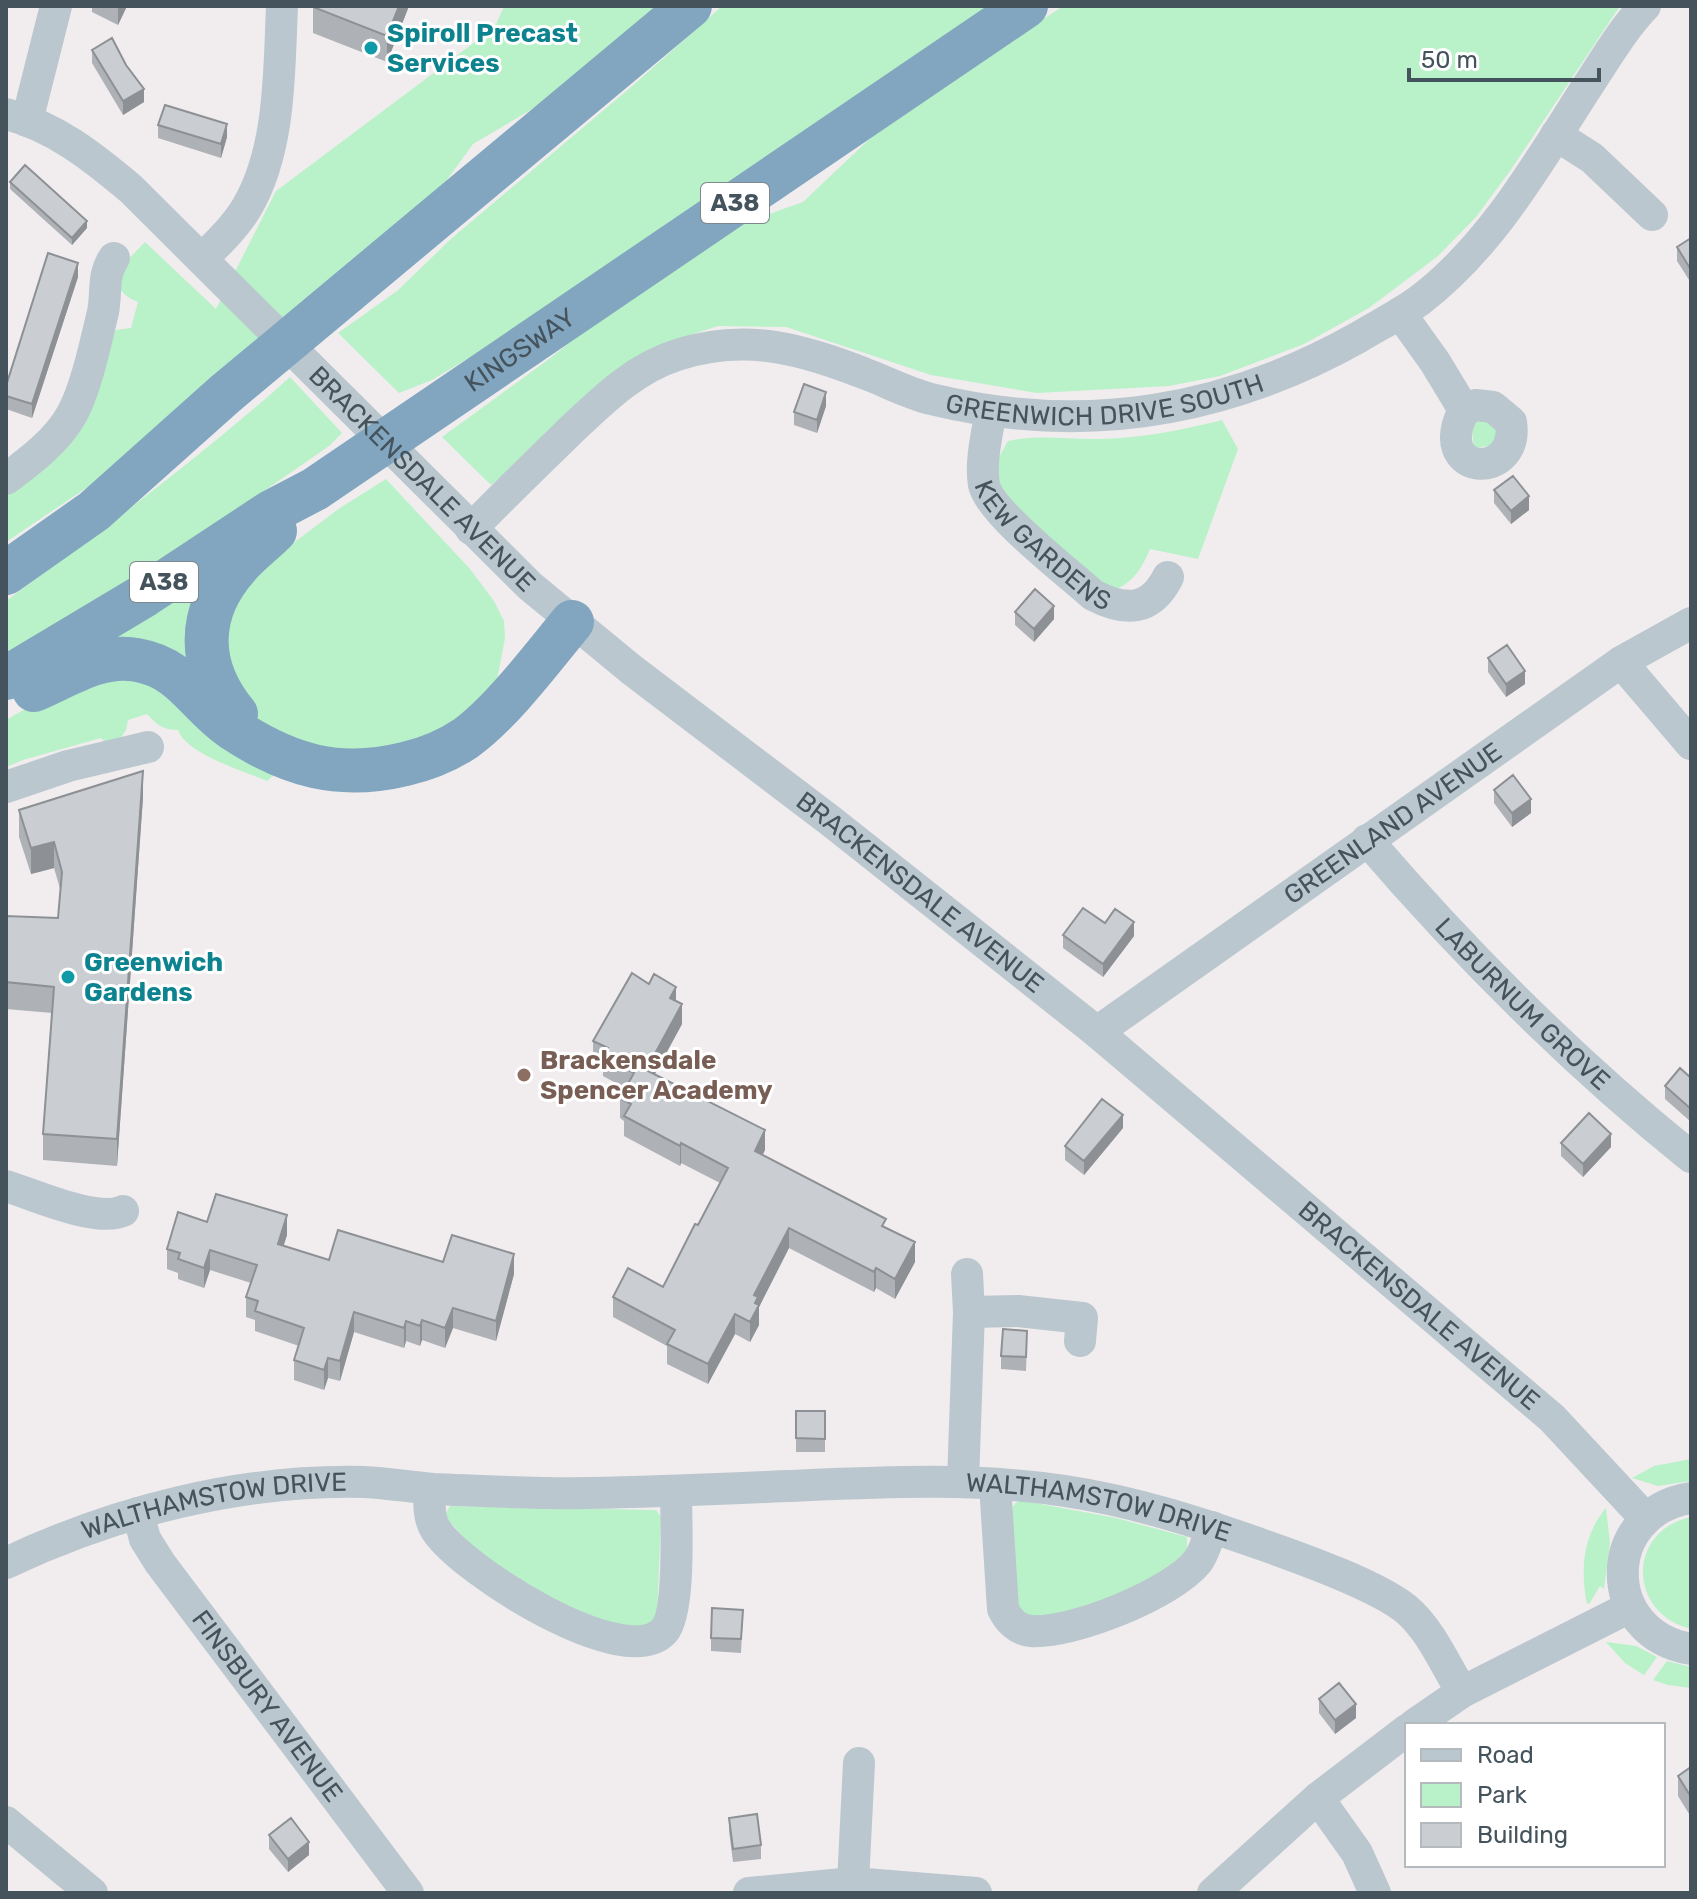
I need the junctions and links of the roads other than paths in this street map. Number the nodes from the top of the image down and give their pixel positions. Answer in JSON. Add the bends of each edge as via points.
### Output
{"nodes":[{"id":1,"x":56,"y":6,"type":"edge"},
{"id":2,"x":282,"y":6,"type":"edge"},
{"id":3,"x":690,"y":6,"type":"edge"},
{"id":4,"x":1026,"y":6,"type":"edge"},
{"id":5,"x":1645,"y":6,"type":"edge"},
{"id":6,"x":17,"y":118,"type":"edge"},
{"id":7,"x":1556,"y":135,"type":"junction"},
{"id":8,"x":1652,"y":215,"type":"dead end"},
{"id":9,"x":114,"y":258,"type":"dead end"},
{"id":10,"x":202,"y":259,"type":"junction"},
{"id":11,"x":1400,"y":313,"type":"junction"},
{"id":12,"x":1464,"y":410,"type":"dead end"},
{"id":13,"x":991,"y":411,"type":"junction"},
{"id":14,"x":6,"y":479,"type":"edge"},
{"id":15,"x":318,"y":486,"type":"junction"},
{"id":16,"x":471,"y":529,"type":"junction"},
{"id":17,"x":6,"y":573,"type":"edge"},
{"id":18,"x":1168,"y":577,"type":"dead end"},
{"id":19,"x":572,"y":622,"type":"junction"},
{"id":20,"x":1691,"y":623,"type":"edge"},
{"id":21,"x":1621,"y":662,"type":"junction"},
{"id":22,"x":6,"y":678,"type":"edge"},
{"id":23,"x":6,"y":702,"type":"edge"},
{"id":24,"x":252,"y":739,"type":"junction"},
{"id":25,"x":1691,"y":744,"type":"edge"},
{"id":26,"x":148,"y":747,"type":"dead end"},
{"id":27,"x":6,"y":787,"type":"edge"},
{"id":28,"x":1367,"y":840,"type":"junction"},
{"id":29,"x":1097,"y":1032,"type":"junction"},
{"id":30,"x":1691,"y":1157,"type":"edge"},
{"id":31,"x":6,"y":1186,"type":"edge"},
{"id":32,"x":123,"y":1211,"type":"dead end"},
{"id":33,"x":967,"y":1274,"type":"dead end"},
{"id":34,"x":969,"y":1312,"type":"junction"},
{"id":35,"x":1080,"y":1341,"type":"dead end"},
{"id":36,"x":963,"y":1482,"type":"junction"},
{"id":37,"x":995,"y":1484,"type":"junction"},
{"id":38,"x":430,"y":1489,"type":"junction"},
{"id":39,"x":676,"y":1491,"type":"junction"},
{"id":40,"x":1691,"y":1498,"type":"edge"},
{"id":41,"x":138,"y":1513,"type":"junction"},
{"id":42,"x":1646,"y":1519,"type":"junction"},
{"id":43,"x":1212,"y":1527,"type":"junction"},
{"id":44,"x":6,"y":1563,"type":"edge"},
{"id":45,"x":1630,"y":1607,"type":"junction"},
{"id":46,"x":1691,"y":1649,"type":"edge"},
{"id":47,"x":1462,"y":1692,"type":"junction"},
{"id":48,"x":1417,"y":1723,"type":"edge"},
{"id":49,"x":1405,"y":1732,"type":"edge"},
{"id":50,"x":859,"y":1763,"type":"dead end"},
{"id":51,"x":1318,"y":1798,"type":"junction"},
{"id":52,"x":6,"y":1822,"type":"edge"},
{"id":53,"x":853,"y":1883,"type":"junction"},
{"id":54,"x":92,"y":1893,"type":"edge"},
{"id":55,"x":408,"y":1893,"type":"edge"},
{"id":56,"x":749,"y":1893,"type":"edge"},
{"id":57,"x":976,"y":1893,"type":"edge"},
{"id":58,"x":1213,"y":1893,"type":"edge"},
{"id":59,"x":1375,"y":1893,"type":"edge"}],
"edges":[{"from":1,"to":6,"type":"street"},
{"from":2,"to":10,"type":"street","via":[[273,127],[258,181],[238,220]]},
{"from":3,"to":17,"type":"highway","via":[[225,394],[94,511]]},
{"from":4,"to":15,"type":"highway","name":"KINGSWAY","number":"A38"},
{"from":5,"to":7,"type":"street","name":"GREENWICH DRIVE SOUTH"},
{"from":6,"to":10,"type":"street","name":"BRACKENSDALE AVENUE","via":[[59,136],[105,167]]},
{"from":7,"to":8,"type":"street","via":[[1592,158]]},
{"from":7,"to":11,"type":"street","name":"GREENWICH DRIVE SOUTH","via":[[1491,231],[1440,283]]},
{"from":9,"to":14,"type":"street","via":[[106,270],[116,311],[73,413],[41,451]]},
{"from":10,"to":16,"type":"street","name":"BRACKENSDALE AVENUE"},
{"from":11,"to":12,"type":"street"},
{"from":11,"to":13,"type":"street","name":"GREENWICH DRIVE SOUTH","via":[[1323,357],[1201,402],[1094,417]]},
{"from":13,"to":16,"type":"street","name":"GREENWICH DRIVE SOUTH","via":[[929,398],[789,348],[756,343],[691,351],[619,386]]},
{"from":13,"to":18,"type":"street","name":"KEW GARDENS","via":[[984,485],[1002,514],[1106,602],[1135,607],[1147,603]]},
{"from":15,"to":22,"type":"highway","name":"KINGSWAY","number":"A38"},
{"from":15,"to":24,"type":"highway","via":[[230,575],[209,617],[213,680]]},
{"from":16,"to":19,"type":"street","name":"BRACKENSDALE AVENUE"},
{"from":19,"to":24,"type":"highway","via":[[482,725],[422,760],[372,771],[338,771],[293,761]]},
{"from":19,"to":29,"type":"street","name":"BRACKENSDALE AVENUE"},
{"from":20,"to":21,"type":"street","name":"GREENLAND AVENUE"},
{"from":21,"to":25,"type":"street"},
{"from":21,"to":28,"type":"street","name":"GREENLAND AVENUE"},
{"from":23,"to":24,"type":"highway","via":[[88,665],[138,660],[183,680],[220,719]]},
{"from":26,"to":27,"type":"street"},
{"from":28,"to":29,"type":"street","name":"GREENLAND AVENUE"},
{"from":28,"to":30,"type":"street","name":"LABURNUM GROVE","via":[[1513,998]]},
{"from":29,"to":42,"type":"street","name":"BRACKENSDALE AVENUE","via":[[1552,1418]]},
{"from":31,"to":32,"type":"street","via":[[95,1214]]},
{"from":33,"to":34,"type":"street"},
{"from":34,"to":35,"type":"street","via":[[1082,1318]]},
{"from":34,"to":36,"type":"street"},
{"from":36,"to":37,"type":"street","name":"WALTHAMSTOW DRIVE"},
{"from":36,"to":39,"type":"street","name":"WALTHAMSTOW DRIVE"},
{"from":37,"to":43,"type":"street","name":"WALTHAMSTOW DRIVE","via":[[1079,1494]]},
{"from":37,"to":43,"type":"street","via":[[1003,1609],[1012,1622],[1032,1631],[1099,1618],[1147,1596],[1197,1562]]},
{"from":38,"to":39,"type":"street","name":"WALTHAMSTOW DRIVE"},
{"from":38,"to":39,"type":"street","via":[[435,1530],[485,1577],[554,1617],[622,1640],[646,1642],[664,1631],[671,1616]]},
{"from":38,"to":41,"type":"street","name":"WALTHAMSTOW DRIVE","via":[[365,1482],[299,1485],[231,1492]]},
{"from":40,"to":42,"type":"street","via":[[1667,1504]]},
{"from":41,"to":44,"type":"street","name":"WALTHAMSTOW DRIVE"},
{"from":41,"to":55,"type":"street","name":"FINSBURY AVENUE","via":[[145,1539],[160,1563]]},
{"from":42,"to":45,"type":"street","via":[[1631,1537],[1623,1560]]},
{"from":43,"to":47,"type":"street","name":"WALTHAMSTOW DRIVE","via":[[1295,1556],[1406,1610]]},
{"from":45,"to":46,"type":"street","via":[[1663,1641]]},
{"from":45,"to":47,"type":"street"},
{"from":47,"to":48,"type":"street"},
{"from":49,"to":51,"type":"street"},
{"from":50,"to":53,"type":"street"},
{"from":51,"to":58,"type":"street"},
{"from":51,"to":59,"type":"street","via":[[1357,1853]]},
{"from":52,"to":54,"type":"street"},
{"from":53,"to":56,"type":"street"},
{"from":53,"to":57,"type":"street"}]}
